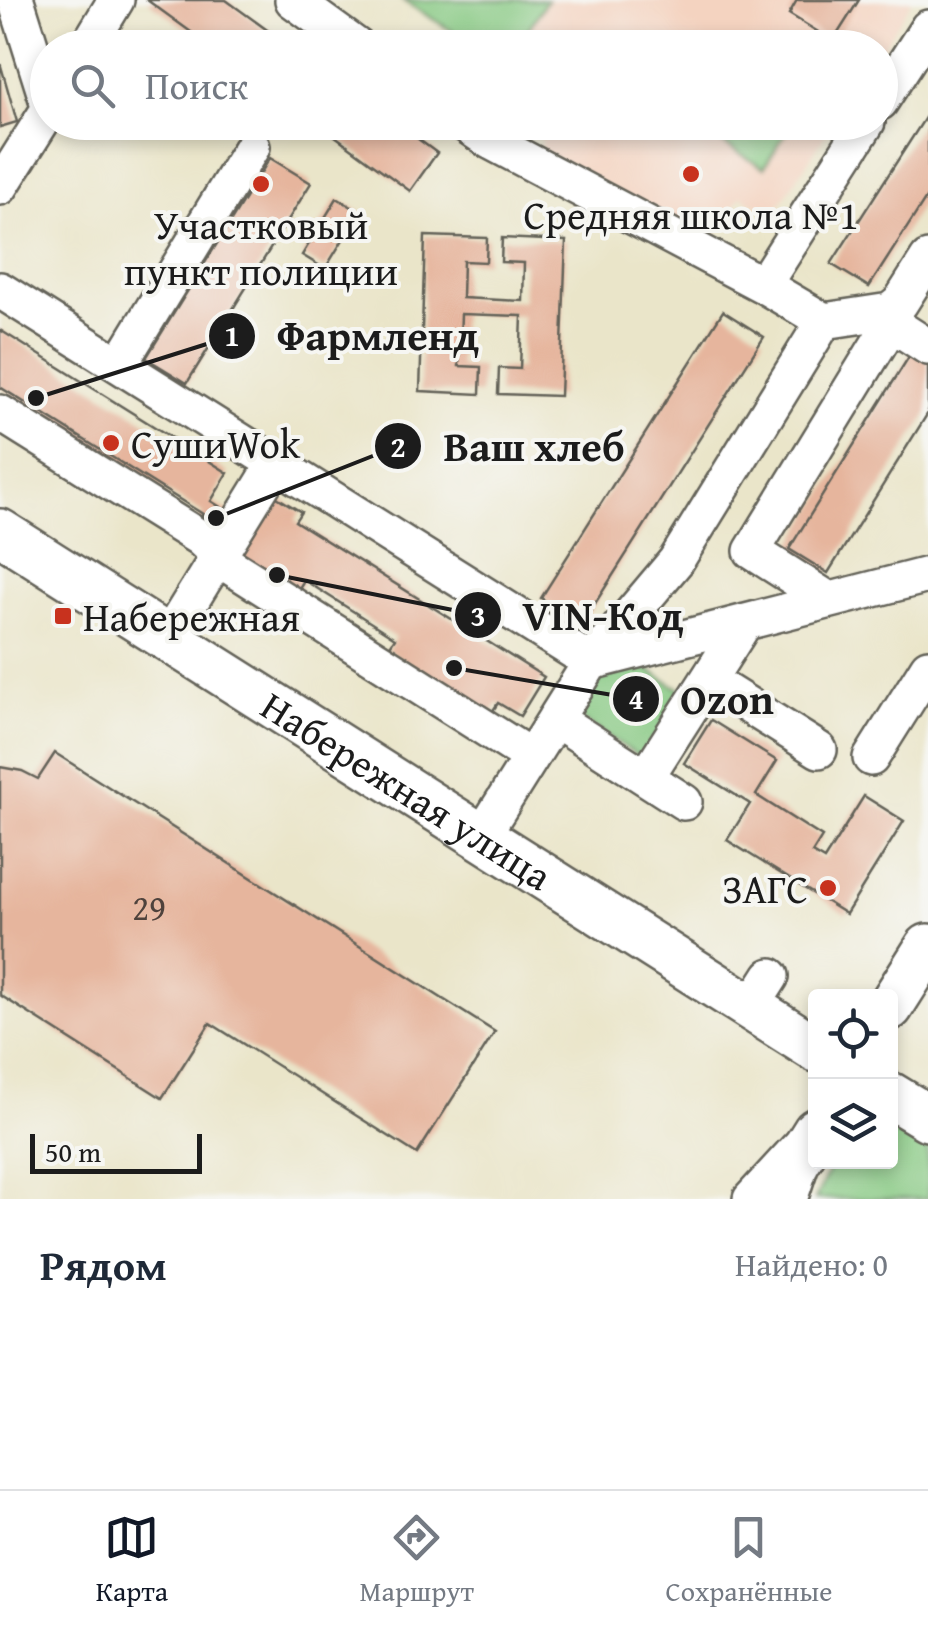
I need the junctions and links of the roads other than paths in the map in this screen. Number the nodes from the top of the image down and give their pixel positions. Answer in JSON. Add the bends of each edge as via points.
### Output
{"nodes":[{"id":1,"x":16,"y":0,"type":"edge"},
{"id":2,"x":116,"y":0,"type":"edge"},
{"id":3,"x":293,"y":0,"type":"edge"},
{"id":4,"x":928,"y":28,"type":"edge"},
{"id":5,"x":98,"y":30,"type":"edge"},
{"id":6,"x":334,"y":30,"type":"edge"},
{"id":7,"x":30,"y":45,"type":"edge"},
{"id":8,"x":898,"y":74,"type":"edge"},
{"id":9,"x":30,"y":140,"type":"edge"},
{"id":10,"x":489,"y":140,"type":"edge"},
{"id":11,"x":856,"y":140,"type":"edge"},
{"id":12,"x":252,"y":147,"type":"dead end"},
{"id":13,"x":0,"y":187,"type":"edge"},
{"id":14,"x":928,"y":259,"type":"edge"},
{"id":15,"x":762,"y":285,"type":"junction"},
{"id":16,"x":0,"y":290,"type":"edge"},
{"id":17,"x":884,"y":319,"type":"junction"},
{"id":18,"x":824,"y":320,"type":"junction"},
{"id":19,"x":928,"y":347,"type":"edge"},
{"id":20,"x":119,"y":365,"type":"junction"},
{"id":21,"x":0,"y":413,"type":"edge"},
{"id":22,"x":276,"y":464,"type":"junction"},
{"id":23,"x":0,"y":532,"type":"edge"},
{"id":24,"x":218,"y":556,"type":"junction"},
{"id":25,"x":928,"y":574,"type":"edge"},
{"id":26,"x":830,"y":600,"type":"junction"},
{"id":27,"x":745,"y":622,"type":"junction"},
{"id":28,"x":168,"y":638,"type":"junction"},
{"id":29,"x":591,"y":662,"type":"junction"},
{"id":30,"x":928,"y":668,"type":"edge"},
{"id":31,"x":708,"y":680,"type":"junction"},
{"id":32,"x":555,"y":719,"type":"junction"},
{"id":33,"x":820,"y":750,"type":"dead end"},
{"id":34,"x":531,"y":757,"type":"junction"},
{"id":35,"x":871,"y":758,"type":"dead end"},
{"id":36,"x":646,"y":778,"type":"junction"},
{"id":37,"x":684,"y":802,"type":"dead end"},
{"id":38,"x":480,"y":837,"type":"junction"},
{"id":39,"x":928,"y":946,"type":"edge"},
{"id":40,"x":898,"y":994,"type":"edge"},
{"id":41,"x":808,"y":1041,"type":"edge"},
{"id":42,"x":898,"y":1100,"type":"edge"},
{"id":43,"x":928,"y":1118,"type":"edge"},
{"id":44,"x":808,"y":1138,"type":"edge"},
{"id":45,"x":808,"y":1143,"type":"edge"},
{"id":46,"x":751,"y":1199,"type":"edge"},
{"id":47,"x":784,"y":1199,"type":"edge"}],
"edges":[{"from":1,"to":7,"type":"street"},
{"from":2,"to":5,"type":"street"},
{"from":3,"to":6,"type":"street"},
{"from":4,"to":8,"type":"street"},
{"from":9,"to":13,"type":"street"},
{"from":10,"to":15,"type":"street"},
{"from":11,"to":15,"type":"street"},
{"from":12,"to":20,"type":"street"},
{"from":14,"to":17,"type":"street"},
{"from":15,"to":18,"type":"street"},
{"from":16,"to":20,"type":"street"},
{"from":17,"to":18,"type":"street"},
{"from":17,"to":19,"type":"street"},
{"from":17,"to":26,"type":"street","via":[[752,552]]},
{"from":18,"to":29,"type":"street","via":[[676,562]]},
{"from":20,"to":22,"type":"street"},
{"from":21,"to":24,"type":"street","via":[[200,538]]},
{"from":22,"to":24,"type":"street"},
{"from":22,"to":29,"type":"street"},
{"from":23,"to":28,"type":"main road","name":"Набережная улица"},
{"from":24,"to":28,"type":"street"},
{"from":24,"to":34,"type":"street"},
{"from":25,"to":26,"type":"street"},
{"from":26,"to":27,"type":"street"},
{"from":27,"to":29,"type":"street"},
{"from":27,"to":31,"type":"street"},
{"from":28,"to":38,"type":"main road","name":"Набережная улица"},
{"from":29,"to":32,"type":"street"},
{"from":30,"to":35,"type":"street"},
{"from":31,"to":33,"type":"street"},
{"from":31,"to":36,"type":"street"},
{"from":32,"to":34,"type":"street"},
{"from":32,"to":36,"type":"street"},
{"from":34,"to":38,"type":"street"},
{"from":36,"to":37,"type":"street"},
{"from":38,"to":41,"type":"main road","name":"Набережная улица","via":[[761,992]]},
{"from":39,"to":40,"type":"main road"},
{"from":42,"to":43,"type":"main road"},
{"from":44,"to":46,"type":"street"},
{"from":45,"to":47,"type":"main road"}]}
